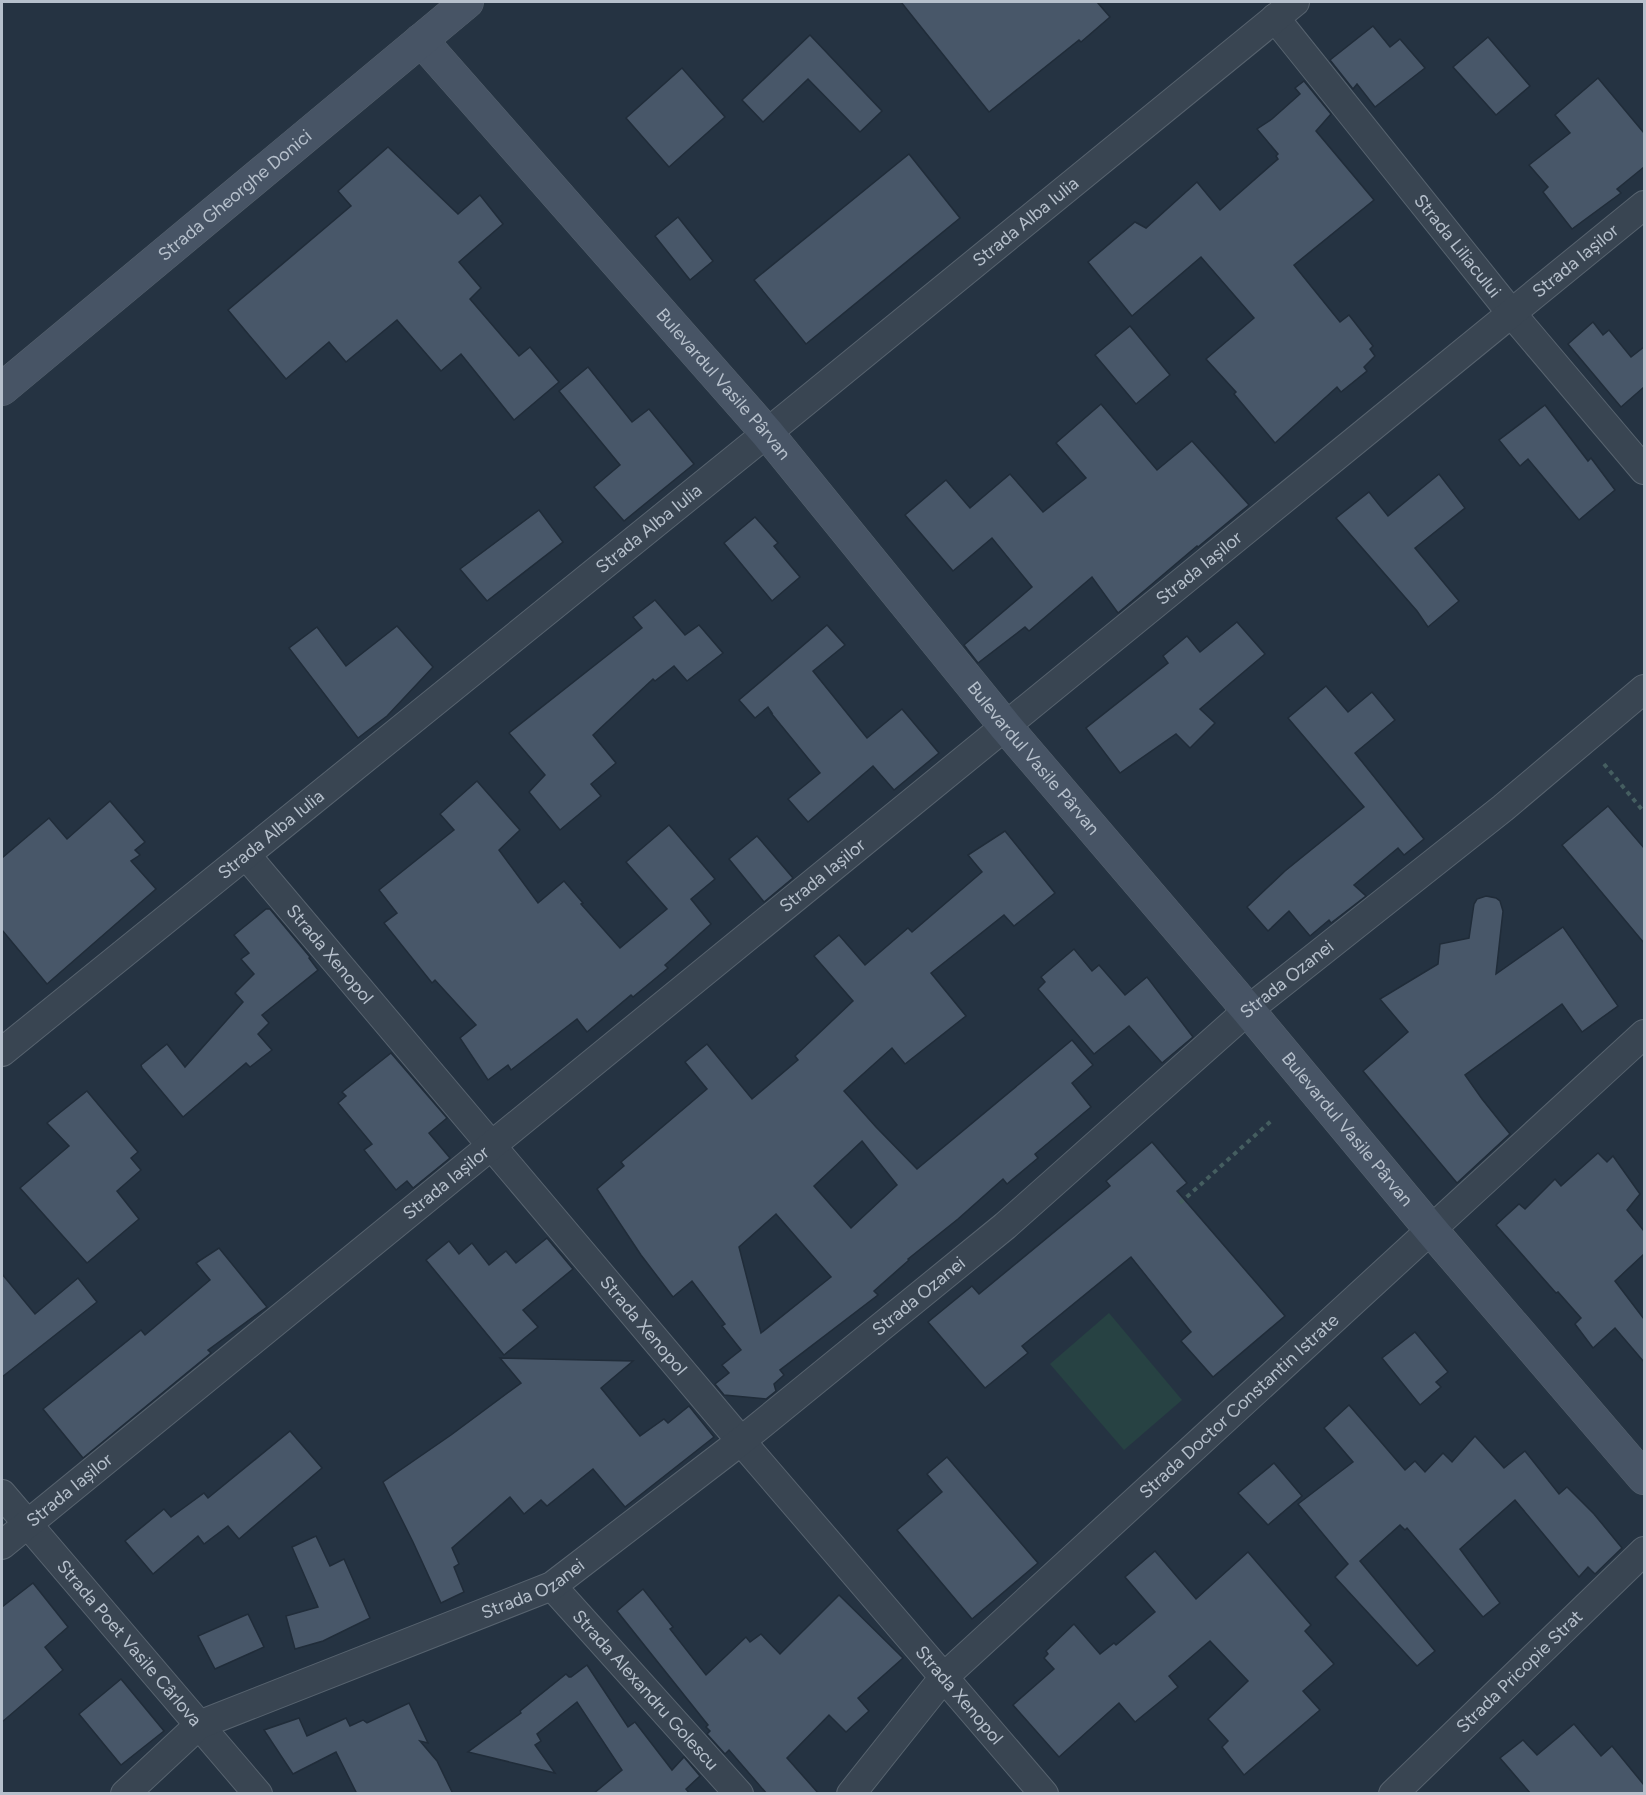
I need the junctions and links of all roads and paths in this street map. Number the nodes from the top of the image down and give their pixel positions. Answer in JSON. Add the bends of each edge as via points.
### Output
{"nodes":[{"id":1,"x":467,"y":2,"type":"edge"},
{"id":2,"x":1285,"y":10,"type":"edge"},
{"id":3,"x":421,"y":40,"type":"junction"},
{"id":4,"x":1644,"y":205,"type":"edge"},
{"id":5,"x":1512,"y":314,"type":"junction"},
{"id":6,"x":2,"y":389,"type":"edge"},
{"id":7,"x":767,"y":433,"type":"junction"},
{"id":8,"x":1644,"y":470,"type":"edge"},
{"id":9,"x":1644,"y":689,"type":"edge"},
{"id":10,"x":1006,"y":727,"type":"junction"},
{"id":11,"x":1599,"y":758,"type":"dead end"},
{"id":12,"x":1644,"y":812,"type":"edge"},
{"id":13,"x":246,"y":855,"type":"junction"},
{"id":14,"x":1248,"y":1010,"type":"junction"},
{"id":15,"x":1644,"y":1034,"type":"edge"},
{"id":16,"x":2,"y":1052,"type":"edge"},
{"id":17,"x":1271,"y":1121,"type":"dead end"},
{"id":18,"x":492,"y":1145,"type":"junction"},
{"id":19,"x":1180,"y":1203,"type":"dead end"},
{"id":20,"x":1432,"y":1231,"type":"junction"},
{"id":21,"x":741,"y":1441,"type":"junction"},
{"id":22,"x":1644,"y":1478,"type":"edge"},
{"id":23,"x":2,"y":1494,"type":"edge"},
{"id":24,"x":27,"y":1524,"type":"junction"},
{"id":25,"x":2,"y":1545,"type":"edge"},
{"id":26,"x":1644,"y":1551,"type":"edge"},
{"id":27,"x":552,"y":1586,"type":"junction"},
{"id":28,"x":944,"y":1677,"type":"junction"},
{"id":29,"x":199,"y":1725,"type":"junction"},
{"id":30,"x":125,"y":1794,"type":"edge"},
{"id":31,"x":258,"y":1794,"type":"edge"},
{"id":32,"x":739,"y":1794,"type":"edge"},
{"id":33,"x":851,"y":1794,"type":"edge"},
{"id":34,"x":1044,"y":1794,"type":"edge"},
{"id":35,"x":1393,"y":1794,"type":"edge"}],
"edges":[{"from":1,"to":3,"type":"street","name":"Strada Gheorghe Donici"},
{"from":2,"to":5,"type":"street","name":"Strada Liliacului"},
{"from":2,"to":7,"type":"street","name":"Strada Alba Iulia"},
{"from":3,"to":6,"type":"street","name":"Strada Gheorghe Donici"},
{"from":3,"to":7,"type":"street","name":"Bulevardul Vasile Pârvan"},
{"from":4,"to":5,"type":"street","name":"Strada Iașilor"},
{"from":5,"to":8,"type":"street","name":"Strada Liliacului"},
{"from":5,"to":10,"type":"street","name":"Strada Iașilor"},
{"from":7,"to":10,"type":"street","name":"Bulevardul Vasile Pârvan"},
{"from":7,"to":13,"type":"street","name":"Strada Alba Iulia"},
{"from":9,"to":14,"type":"street","name":"Strada Ozanei","via":[[1503,808]]},
{"from":10,"to":14,"type":"street","name":"Bulevardul Vasile Pârvan"},
{"from":10,"to":18,"type":"street","name":"Strada Iașilor"},
{"from":11,"to":12,"type":"path"},
{"from":13,"to":16,"type":"street","name":"Strada Alba Iulia"},
{"from":13,"to":18,"type":"street","name":"Strada Xenopol"},
{"from":14,"to":20,"type":"street","name":"Bulevardul Vasile Pârvan"},
{"from":14,"to":21,"type":"street","name":"Strada Ozanei","via":[[1005,1226]]},
{"from":15,"to":20,"type":"street","name":"Strada Doctor Constantin Istrate"},
{"from":17,"to":19,"type":"path"},
{"from":18,"to":21,"type":"street","name":"Strada Xenopol"},
{"from":18,"to":24,"type":"street","name":"Strada Iașilor"},
{"from":20,"to":22,"type":"street","name":"Bulevardul Vasile Pârvan"},
{"from":20,"to":28,"type":"street","name":"Strada Doctor Constantin Istrate"},
{"from":21,"to":27,"type":"street","name":"Strada Ozanei"},
{"from":21,"to":28,"type":"street","name":"Strada Xenopol"},
{"from":23,"to":24,"type":"street","name":"Strada Poet Vasile Cârlova"},
{"from":24,"to":25,"type":"street","name":"Strada Iașilor"},
{"from":24,"to":29,"type":"street","name":"Strada Poet Vasile Cârlova"},
{"from":26,"to":35,"type":"street","name":"Strada Pricopie Strat"},
{"from":27,"to":29,"type":"street","name":"Strada Ozanei"},
{"from":27,"to":32,"type":"street","name":"Strada Alexandru Golescu"},
{"from":28,"to":33,"type":"street","name":"Strada Doctor Constantin Istrate"},
{"from":28,"to":34,"type":"street","name":"Strada Xenopol"},
{"from":29,"to":30,"type":"street","name":"Strada Ozanei"},
{"from":29,"to":31,"type":"street","name":"Strada Poet Vasile Cârlova"}]}
